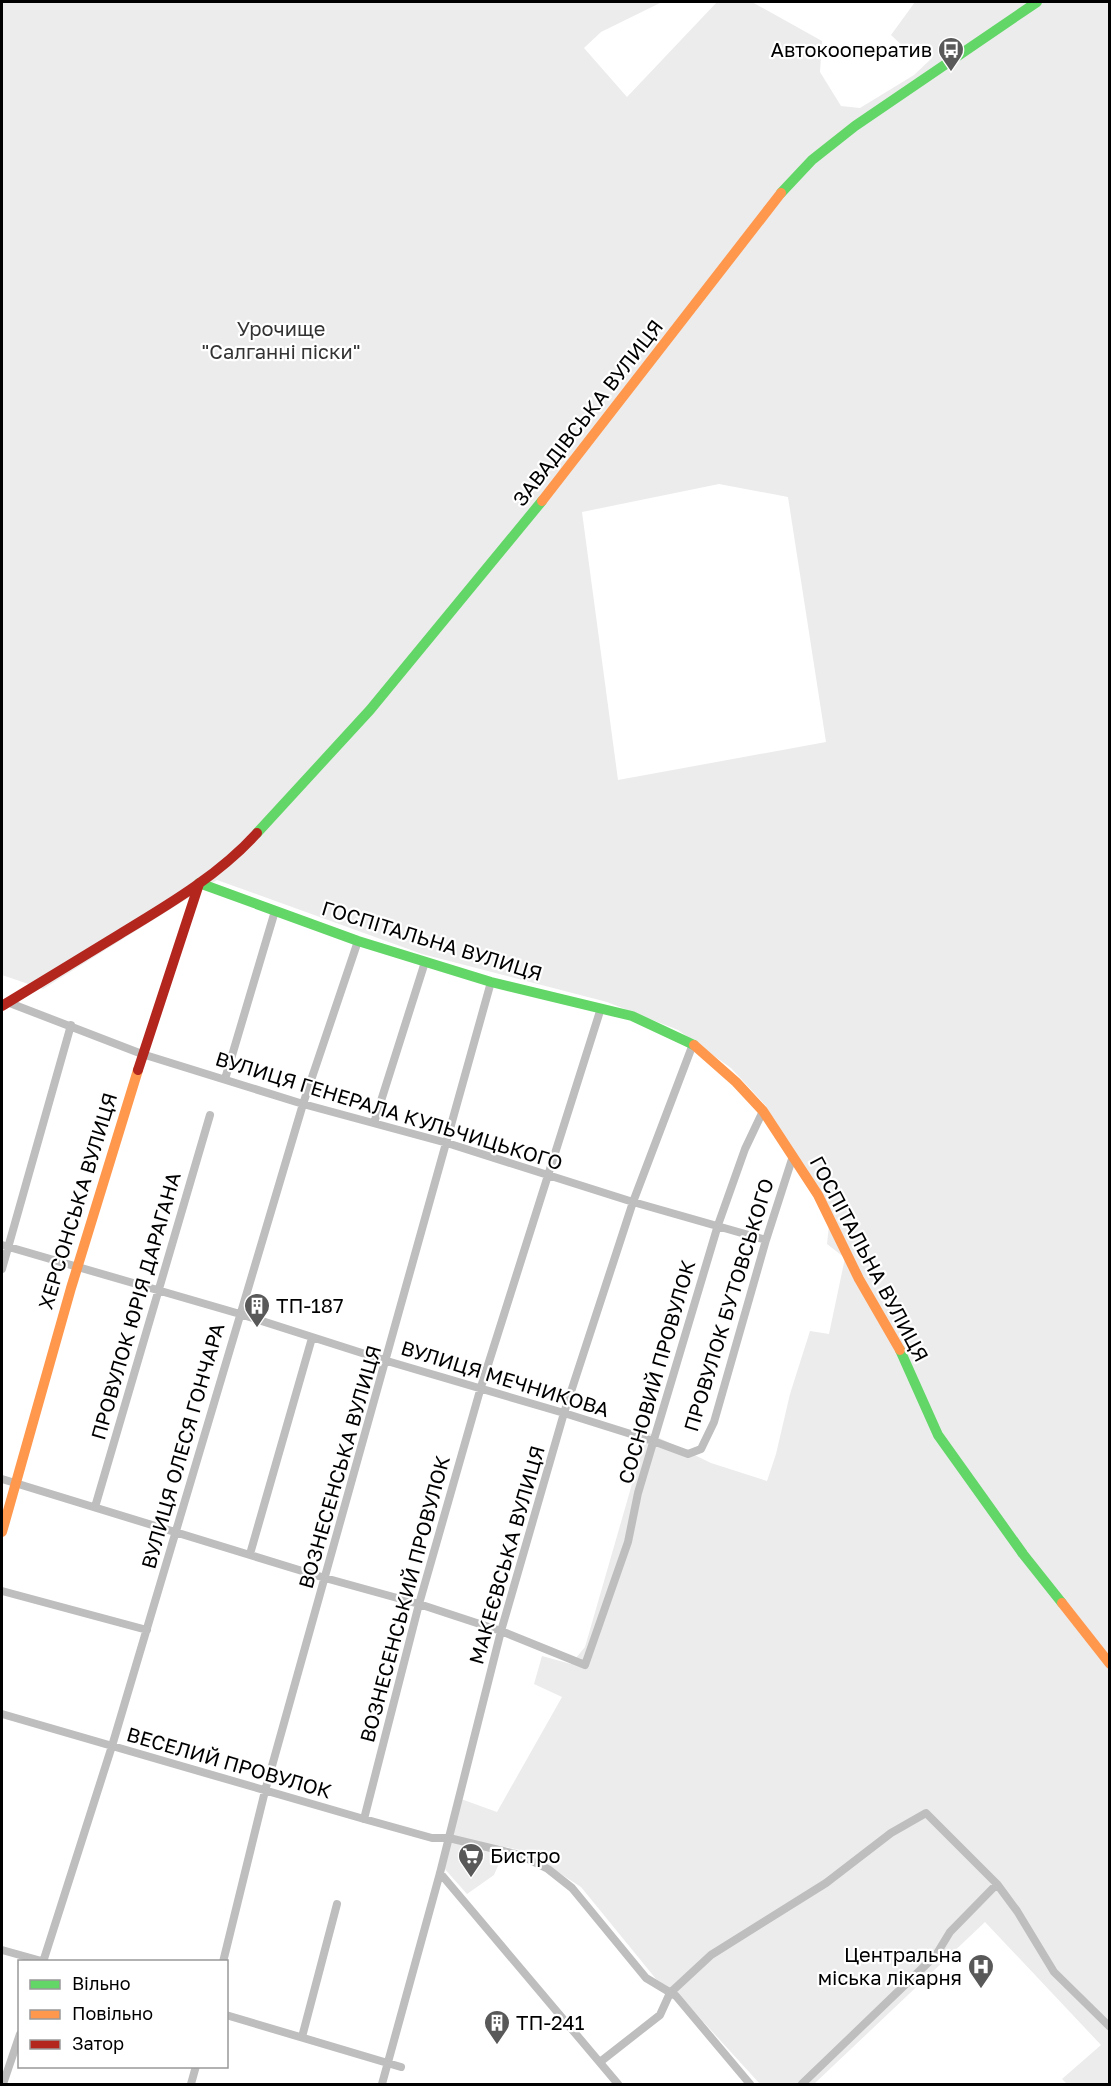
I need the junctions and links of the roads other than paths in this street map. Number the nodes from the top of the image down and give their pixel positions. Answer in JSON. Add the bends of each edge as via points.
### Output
{"nodes":[{"id":1,"x":1037,"y":2,"type":"edge"},
{"id":2,"x":199,"y":883,"type":"junction"},
{"id":3,"x":275,"y":911,"type":"junction"},
{"id":4,"x":358,"y":941,"type":"junction"},
{"id":5,"x":425,"y":962,"type":"junction"},
{"id":6,"x":491,"y":982,"type":"junction"},
{"id":7,"x":3,"y":1003,"type":"edge"},
{"id":8,"x":601,"y":1008,"type":"junction"},
{"id":9,"x":71,"y":1025,"type":"junction"},
{"id":10,"x":693,"y":1044,"type":"junction"},
{"id":11,"x":142,"y":1054,"type":"junction"},
{"id":12,"x":225,"y":1079,"type":"junction"},
{"id":13,"x":303,"y":1104,"type":"junction"},
{"id":14,"x":763,"y":1111,"type":"junction"},
{"id":15,"x":210,"y":1115,"type":"dead end"},
{"id":16,"x":374,"y":1123,"type":"junction"},
{"id":17,"x":447,"y":1143,"type":"junction"},
{"id":18,"x":793,"y":1156,"type":"junction"},
{"id":19,"x":547,"y":1176,"type":"junction"},
{"id":20,"x":633,"y":1202,"type":"junction"},
{"id":21,"x":718,"y":1225,"type":"junction"},
{"id":22,"x":766,"y":1240,"type":"junction"},
{"id":23,"x":5,"y":1246,"type":"edge"},
{"id":24,"x":76,"y":1267,"type":"junction"},
{"id":25,"x":2,"y":1269,"type":"edge"},
{"id":26,"x":158,"y":1289,"type":"junction"},
{"id":27,"x":240,"y":1314,"type":"junction"},
{"id":28,"x":312,"y":1338,"type":"junction"},
{"id":29,"x":387,"y":1361,"type":"junction"},
{"id":30,"x":481,"y":1387,"type":"junction"},
{"id":31,"x":564,"y":1413,"type":"junction"},
{"id":32,"x":653,"y":1441,"type":"junction"},
{"id":33,"x":688,"y":1454,"type":"joint"},
{"id":34,"x":2,"y":1479,"type":"edge"},
{"id":35,"x":15,"y":1483,"type":"junction"},
{"id":36,"x":95,"y":1507,"type":"junction"},
{"id":37,"x":2,"y":1532,"type":"edge"},
{"id":38,"x":175,"y":1532,"type":"junction"},
{"id":39,"x":250,"y":1554,"type":"junction"},
{"id":40,"x":325,"y":1578,"type":"junction"},
{"id":41,"x":2,"y":1592,"type":"edge"},
{"id":42,"x":419,"y":1604,"type":"junction"},
{"id":43,"x":147,"y":1630,"type":"junction"},
{"id":44,"x":501,"y":1631,"type":"junction"},
{"id":45,"x":1110,"y":1664,"type":"edge"},
{"id":46,"x":2,"y":1714,"type":"edge"},
{"id":47,"x":112,"y":1746,"type":"junction"},
{"id":48,"x":266,"y":1791,"type":"junction"},
{"id":49,"x":364,"y":1819,"type":"junction"},
{"id":50,"x":448,"y":1838,"type":"junction"},
{"id":51,"x":440,"y":1873,"type":"junction"},
{"id":52,"x":997,"y":1884,"type":"junction"},
{"id":53,"x":337,"y":1904,"type":"dead end"},
{"id":54,"x":2,"y":1950,"type":"edge"},
{"id":55,"x":39,"y":1960,"type":"edge"},
{"id":56,"x":43,"y":1960,"type":"edge"},
{"id":57,"x":224,"y":1960,"type":"edge"},
{"id":58,"x":670,"y":1993,"type":"junction"},
{"id":59,"x":228,"y":2016,"type":"edge"},
{"id":60,"x":1110,"y":2027,"type":"edge"},
{"id":61,"x":302,"y":2037,"type":"junction"},
{"id":62,"x":18,"y":2040,"type":"edge"},
{"id":63,"x":600,"y":2062,"type":"junction"},
{"id":64,"x":388,"y":2063,"type":"junction"},
{"id":65,"x":401,"y":2067,"type":"dead end"},
{"id":66,"x":196,"y":2068,"type":"edge"},
{"id":67,"x":3,"y":2085,"type":"edge"},
{"id":68,"x":191,"y":2085,"type":"edge"},
{"id":69,"x":382,"y":2085,"type":"edge"},
{"id":70,"x":618,"y":2085,"type":"edge"},
{"id":71,"x":750,"y":2085,"type":"edge"},
{"id":72,"x":801,"y":2085,"type":"edge"}],
"edges":[{"from":1,"to":2,"type":"street","name":"ЗАВАДІВСЬКА ВУЛИЦЯ","via":[[855,126],[812,160],[779,195],[535,512],[370,711],[248,843]]},
{"from":2,"to":3,"type":"street","name":"ГОСПІТАЛЬНА ВУЛИЦЯ"},
{"from":2,"to":7,"type":"street","name":"ЗАВАДІВСЬКА ВУЛИЦЯ"},
{"from":2,"to":11,"type":"street","name":"ХЕРСОНСЬКА ВУЛИЦЯ"},
{"from":3,"to":4,"type":"street","name":"ГОСПІТАЛЬНА ВУЛИЦЯ"},
{"from":3,"to":12,"type":"street"},
{"from":4,"to":5,"type":"street","name":"ГОСПІТАЛЬНА ВУЛИЦЯ"},
{"from":4,"to":13,"type":"street","name":"ВУЛИЦЯ ОЛЕСЯ ГОНЧАРА"},
{"from":5,"to":6,"type":"street","name":"ГОСПІТАЛЬНА ВУЛИЦЯ"},
{"from":5,"to":16,"type":"street"},
{"from":6,"to":8,"type":"street","name":"ГОСПІТАЛЬНА ВУЛИЦЯ"},
{"from":6,"to":17,"type":"street","name":"ВОЗНЕСЕНСЬКА ВУЛИЦЯ"},
{"from":7,"to":9,"type":"street","name":"ВУЛИЦЯ ГЕНЕРАЛА КУЛЬЧИЦЬКОГО"},
{"from":8,"to":10,"type":"street","name":"ГОСПІТАЛЬНА ВУЛИЦЯ","via":[[632,1016]]},
{"from":8,"to":19,"type":"street","name":"ВОЗНЕСЕНСЬКИЙ ПРОВУЛОК"},
{"from":9,"to":11,"type":"street","name":"ВУЛИЦЯ ГЕНЕРАЛА КУЛЬЧИЦЬКОГО"},
{"from":9,"to":23,"type":"street"},
{"from":10,"to":14,"type":"street","name":"ГОСПІТАЛЬНА ВУЛИЦЯ"},
{"from":10,"to":20,"type":"street","name":"МАКЕЄВСЬКА ВУЛИЦЯ"},
{"from":11,"to":12,"type":"street","name":"ВУЛИЦЯ ГЕНЕРАЛА КУЛЬЧИЦЬКОГО"},
{"from":11,"to":24,"type":"street","name":"ХЕРСОНСЬКА ВУЛИЦЯ"},
{"from":12,"to":13,"type":"street","name":"ВУЛИЦЯ ГЕНЕРАЛА КУЛЬЧИЦЬКОГО"},
{"from":13,"to":16,"type":"street","name":"ВУЛИЦЯ ГЕНЕРАЛА КУЛЬЧИЦЬКОГО"},
{"from":13,"to":27,"type":"street","name":"ВУЛИЦЯ ОЛЕСЯ ГОНЧАРА"},
{"from":14,"to":18,"type":"street","name":"ГОСПІТАЛЬНА ВУЛИЦЯ"},
{"from":14,"to":21,"type":"street","name":"СОСНОВИЙ ПРОВУЛОК"},
{"from":15,"to":26,"type":"street","name":"ПРОВУЛОК ЮРІЯ ДАРАГАНА"},
{"from":16,"to":17,"type":"street","name":"ВУЛИЦЯ ГЕНЕРАЛА КУЛЬЧИЦЬКОГО"},
{"from":17,"to":19,"type":"street","name":"ВУЛИЦЯ ГЕНЕРАЛА КУЛЬЧИЦЬКОГО"},
{"from":17,"to":29,"type":"street","name":"ВОЗНЕСЕНСЬКА ВУЛИЦЯ"},
{"from":18,"to":22,"type":"street","name":"ПРОВУЛОК БУТОВСЬКОГО"},
{"from":18,"to":45,"type":"street","name":"ГОСПІТАЛЬНА ВУЛИЦЯ","via":[[818,1195],[904,1358],[938,1435],[1023,1554]]},
{"from":19,"to":20,"type":"street","name":"ВУЛИЦЯ ГЕНЕРАЛА КУЛЬЧИЦЬКОГО"},
{"from":19,"to":30,"type":"street","name":"ВОЗНЕСЕНСЬКИЙ ПРОВУЛОК"},
{"from":20,"to":21,"type":"street","name":"ВУЛИЦЯ ГЕНЕРАЛА КУЛЬЧИЦЬКОГО"},
{"from":20,"to":31,"type":"street","name":"МАКЕЄВСЬКА ВУЛИЦЯ"},
{"from":21,"to":22,"type":"street","name":"ВУЛИЦЯ ГЕНЕРАЛА КУЛЬЧИЦЬКОГО"},
{"from":21,"to":32,"type":"street","name":"СОСНОВИЙ ПРОВУЛОК"},
{"from":22,"to":33,"type":"street","name":"ПРОВУЛОК БУТОВСЬКОГО","via":[[714,1422],[701,1449]]},
{"from":23,"to":24,"type":"street","name":"ВУЛИЦЯ МЕЧНИКОВА"},
{"from":23,"to":25,"type":"street"},
{"from":24,"to":26,"type":"street","name":"ВУЛИЦЯ МЕЧНИКОВА"},
{"from":24,"to":35,"type":"street","name":"ХЕРСОНСЬКА ВУЛИЦЯ"},
{"from":26,"to":27,"type":"street","name":"ВУЛИЦЯ МЕЧНИКОВА"},
{"from":26,"to":36,"type":"street","name":"ПРОВУЛОК ЮРІЯ ДАРАГАНА"},
{"from":27,"to":28,"type":"street","name":"ВУЛИЦЯ МЕЧНИКОВА"},
{"from":27,"to":38,"type":"street","name":"ВУЛИЦЯ ОЛЕСЯ ГОНЧАРА"},
{"from":28,"to":29,"type":"street","name":"ВУЛИЦЯ МЕЧНИКОВА"},
{"from":28,"to":39,"type":"street"},
{"from":29,"to":30,"type":"street","name":"ВУЛИЦЯ МЕЧНИКОВА"},
{"from":29,"to":40,"type":"street","name":"ВОЗНЕСЕНСЬКА ВУЛИЦЯ"},
{"from":30,"to":31,"type":"street","name":"ВУЛИЦЯ МЕЧНИКОВА"},
{"from":30,"to":42,"type":"street","name":"ВОЗНЕСЕНСЬКИЙ ПРОВУЛОК"},
{"from":31,"to":32,"type":"street","name":"ВУЛИЦЯ МЕЧНИКОВА"},
{"from":31,"to":44,"type":"street","name":"МАКЕЄВСЬКА ВУЛИЦЯ"},
{"from":32,"to":33,"type":"street","name":"ВУЛИЦЯ МЕЧНИКОВА"},
{"from":32,"to":44,"type":"street","name":"СОСНОВИЙ ПРОВУЛОК","via":[[628,1542],[585,1665]]},
{"from":34,"to":35,"type":"street"},
{"from":35,"to":36,"type":"street"},
{"from":35,"to":37,"type":"street","name":"ХЕРСОНСЬКА ВУЛИЦЯ"},
{"from":36,"to":38,"type":"street"},
{"from":38,"to":39,"type":"street"},
{"from":38,"to":43,"type":"street","name":"ВУЛИЦЯ ОЛЕСЯ ГОНЧАРА"},
{"from":39,"to":40,"type":"street"},
{"from":40,"to":42,"type":"street"},
{"from":40,"to":48,"type":"street","name":"ВОЗНЕСЕНСЬКА ВУЛИЦЯ"},
{"from":41,"to":43,"type":"street"},
{"from":42,"to":44,"type":"street"},
{"from":42,"to":49,"type":"street","name":"ВОЗНЕСЕНСЬКИЙ ПРОВУЛОК"},
{"from":43,"to":47,"type":"street","name":"ВУЛИЦЯ ОЛЕСЯ ГОНЧАРА"},
{"from":44,"to":50,"type":"street","name":"МАКЕЄВСЬКА ВУЛИЦЯ"},
{"from":46,"to":47,"type":"street","name":"ВЕСЕЛИЙ ПРОВУЛОК"},
{"from":47,"to":48,"type":"street","name":"ВЕСЕЛИЙ ПРОВУЛОК"},
{"from":47,"to":56,"type":"street","name":"ВУЛИЦЯ ОЛЕСЯ ГОНЧАРА"},
{"from":48,"to":49,"type":"street","name":"ВЕСЕЛИЙ ПРОВУЛОК"},
{"from":48,"to":57,"type":"street","name":"ВОЗНЕСЕНСЬКА ВУЛИЦЯ"},
{"from":49,"to":50,"type":"street","name":"ВЕСЕЛИЙ ПРОВУЛОК","via":[[432,1838]]},
{"from":50,"to":51,"type":"street","name":"МАКЕЄВСЬКА ВУЛИЦЯ"},
{"from":50,"to":58,"type":"street","name":"ВЕСЕЛИЙ ПРОВУЛОК","via":[[520,1856],[548,1869],[572,1888],[646,1978]]},
{"from":51,"to":63,"type":"street"},
{"from":51,"to":64,"type":"street","name":"МАКЕЄВСЬКА ВУЛИЦЯ"},
{"from":52,"to":58,"type":"street","via":[[926,1812],[891,1833],[826,1883],[711,1955]]},
{"from":52,"to":60,"type":"street","via":[[1054,1972]]},
{"from":52,"to":72,"type":"street","via":[[950,1932],[936,1955]]},
{"from":53,"to":61,"type":"street"},
{"from":54,"to":55,"type":"street"},
{"from":58,"to":63,"type":"street","via":[[660,2015]]},
{"from":58,"to":71,"type":"street","name":"ВЕСЕЛИЙ ПРОВУЛОК"},
{"from":59,"to":61,"type":"street"},
{"from":61,"to":64,"type":"street"},
{"from":62,"to":67,"type":"street"},
{"from":63,"to":70,"type":"street"},
{"from":64,"to":65,"type":"street"},
{"from":64,"to":69,"type":"street","name":"МАКЕЄВСЬКА ВУЛИЦЯ"},
{"from":66,"to":68,"type":"street"}]}
